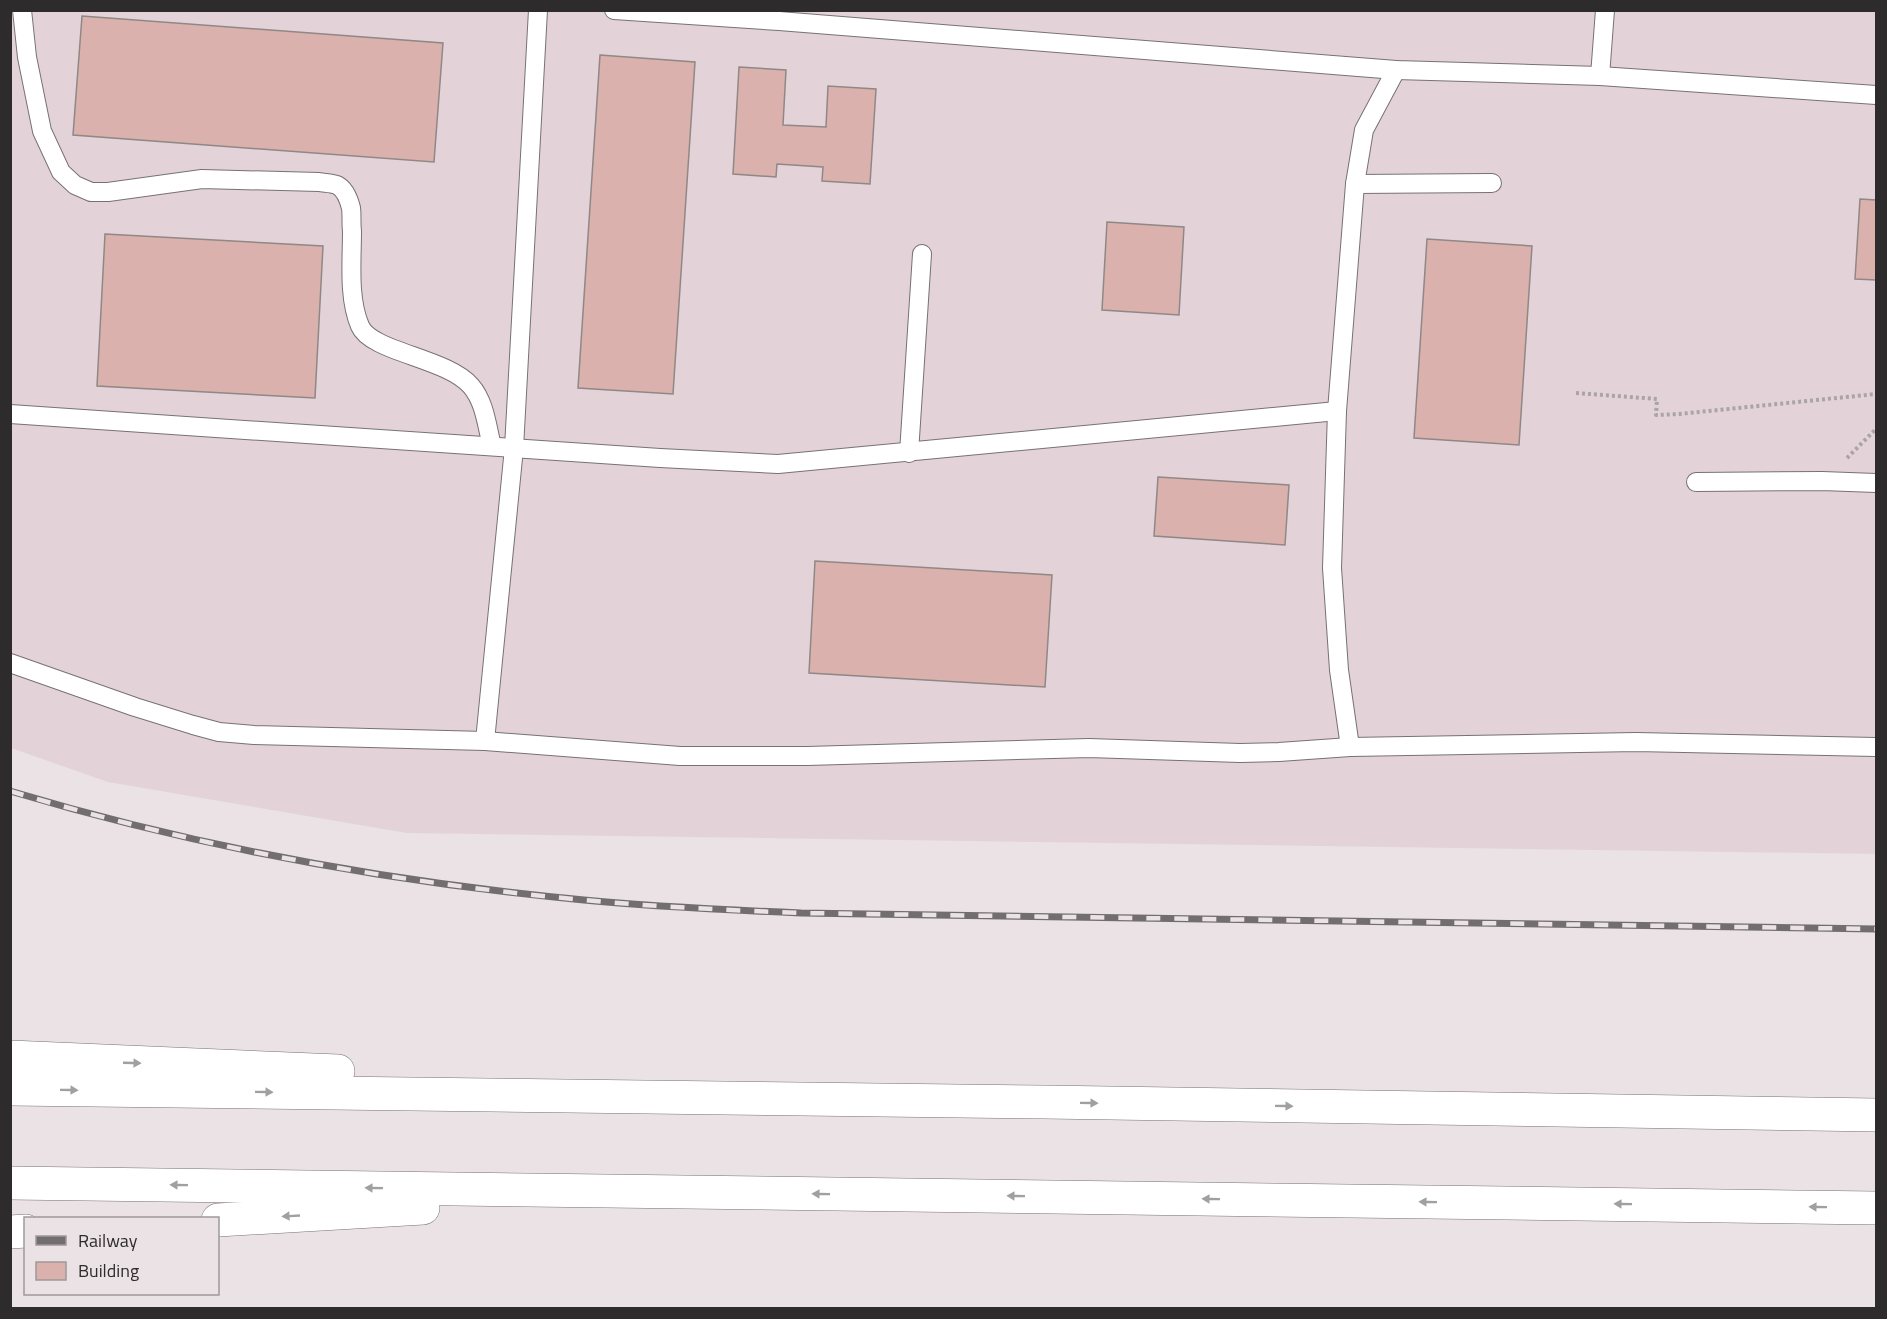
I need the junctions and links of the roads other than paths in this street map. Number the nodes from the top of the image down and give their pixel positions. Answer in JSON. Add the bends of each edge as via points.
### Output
{"nodes":[{"id":1,"x":22,"y":10,"type":"edge"},
{"id":2,"x":538,"y":10,"type":"edge"},
{"id":3,"x":614,"y":10,"type":"edge"},
{"id":4,"x":1605,"y":10,"type":"edge"},
{"id":5,"x":780,"y":16,"type":"edge"},
{"id":6,"x":1396,"y":70,"type":"junction"},
{"id":7,"x":1600,"y":76,"type":"junction"},
{"id":8,"x":1876,"y":95,"type":"edge"},
{"id":9,"x":1355,"y":183,"type":"junction"},
{"id":10,"x":1492,"y":183,"type":"dead end"},
{"id":11,"x":922,"y":254,"type":"dead end"},
{"id":12,"x":1337,"y":411,"type":"junction"},
{"id":13,"x":10,"y":414,"type":"edge"},
{"id":14,"x":492,"y":446,"type":"junction"},
{"id":15,"x":514,"y":448,"type":"junction"},
{"id":16,"x":909,"y":453,"type":"junction"},
{"id":17,"x":1696,"y":482,"type":"dead end"},
{"id":18,"x":1876,"y":483,"type":"edge"},
{"id":19,"x":10,"y":663,"type":"edge"},
{"id":20,"x":485,"y":741,"type":"junction"},
{"id":21,"x":1350,"y":747,"type":"junction"},
{"id":22,"x":1876,"y":747,"type":"edge"},
{"id":23,"x":10,"y":1057,"type":"edge"},
{"id":24,"x":10,"y":1089,"type":"edge"},
{"id":25,"x":1045,"y":1102,"type":"junction"},
{"id":26,"x":1876,"y":1115,"type":"edge"},
{"id":27,"x":10,"y":1183,"type":"edge"},
{"id":28,"x":622,"y":1191,"type":"junction"},
{"id":29,"x":1876,"y":1208,"type":"edge"},
{"id":30,"x":219,"y":1220,"type":"edge"}],
"edges":[{"from":1,"to":14,"type":"lane","via":[[42,131],[61,172],[75,185],[91,192],[202,179],[319,182],[338,186],[351,209],[353,294],[361,329],[387,346],[436,363],[471,386],[482,407]]},
{"from":2,"to":15,"type":"lane"},
{"from":3,"to":5,"type":"lane"},
{"from":4,"to":7,"type":"lane"},
{"from":5,"to":6,"type":"lane"},
{"from":6,"to":7,"type":"lane"},
{"from":6,"to":9,"type":"lane","via":[[1365,130]]},
{"from":7,"to":8,"type":"lane"},
{"from":9,"to":10,"type":"lane"},
{"from":9,"to":12,"type":"lane"},
{"from":11,"to":16,"type":"lane"},
{"from":12,"to":16,"type":"lane"},
{"from":12,"to":21,"type":"lane","via":[[1332,568],[1339,670]]},
{"from":13,"to":14,"type":"lane"},
{"from":14,"to":15,"type":"lane"},
{"from":15,"to":16,"type":"lane","via":[[778,464]]},
{"from":15,"to":20,"type":"lane"},
{"from":17,"to":18,"type":"lane"},
{"from":19,"to":20,"type":"lane","via":[[219,732]]},
{"from":20,"to":21,"type":"lane","via":[[680,756],[1089,748],[1240,753]]},
{"from":21,"to":22,"type":"lane","via":[[1636,742]]},
{"from":23,"to":25,"type":"highway","one_way":true},
{"from":24,"to":25,"type":"highway","one_way":true},
{"from":25,"to":26,"type":"highway","one_way":true},
{"from":28,"to":27,"type":"highway","one_way":true},
{"from":29,"to":28,"type":"highway","one_way":true},
{"from":28,"to":30,"type":"highway","one_way":true}]}
